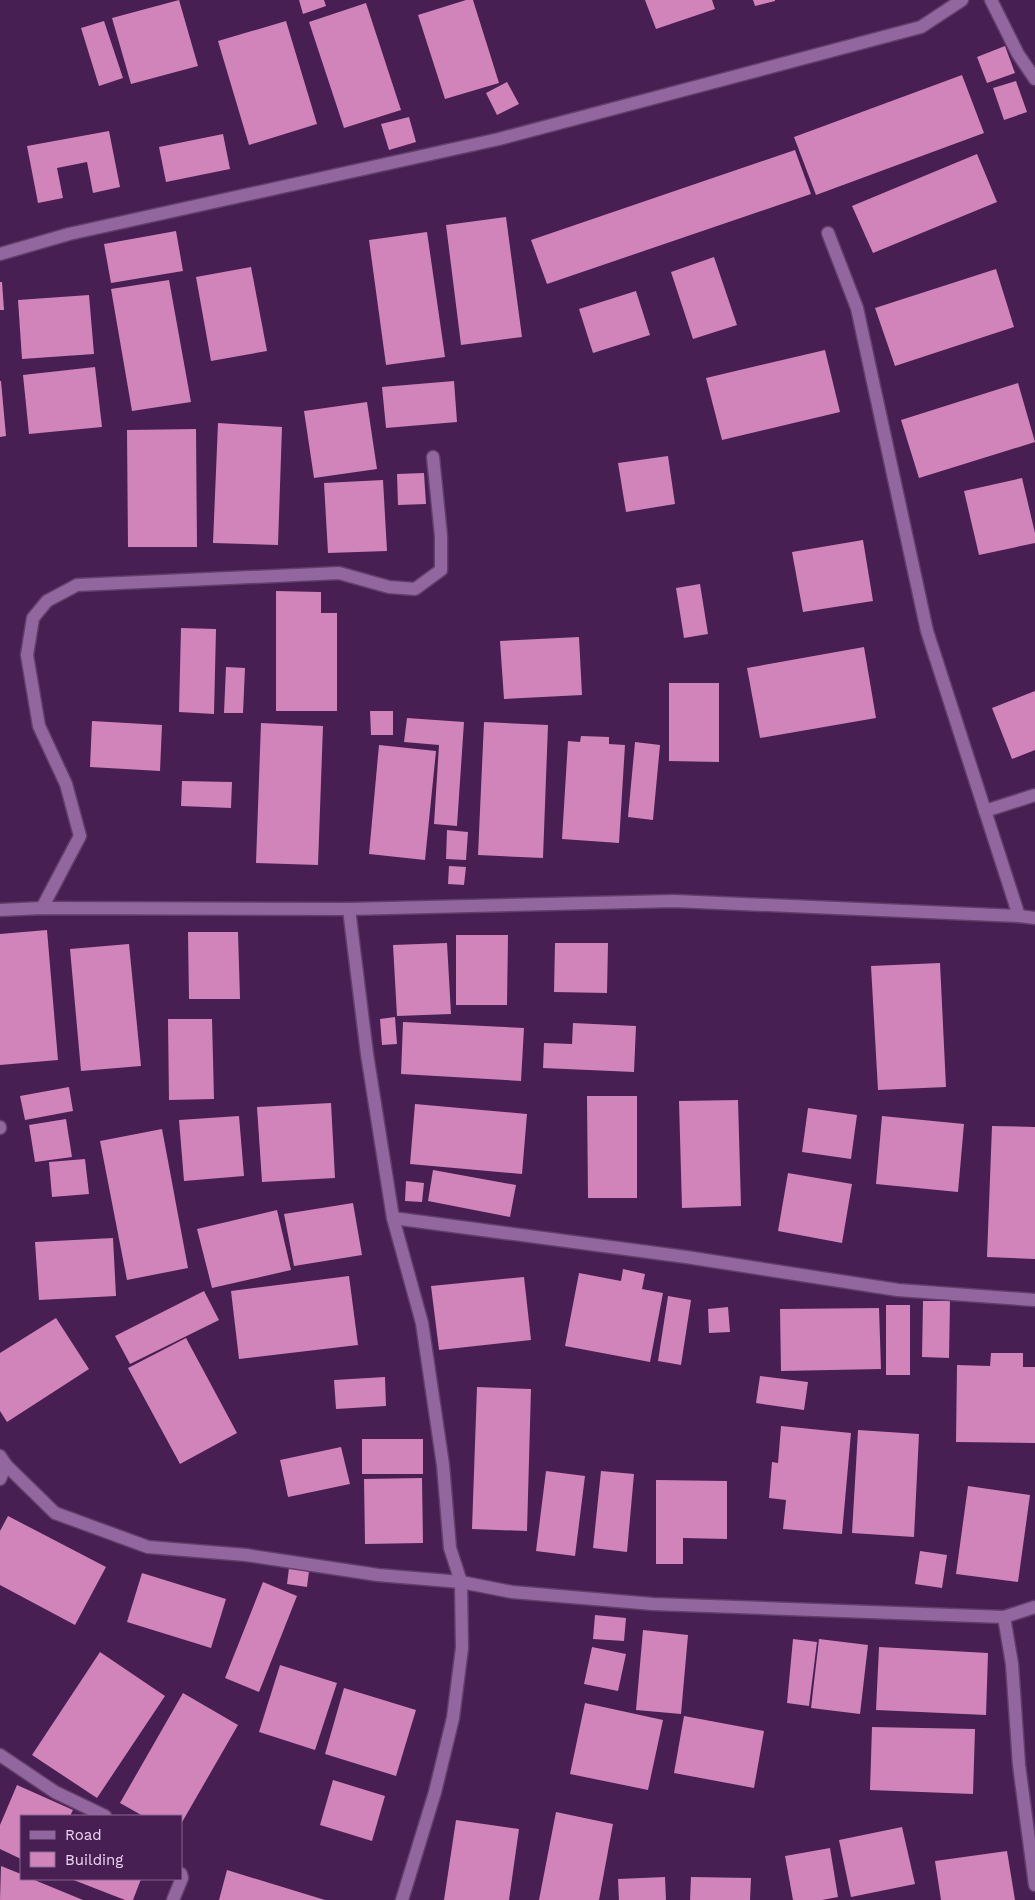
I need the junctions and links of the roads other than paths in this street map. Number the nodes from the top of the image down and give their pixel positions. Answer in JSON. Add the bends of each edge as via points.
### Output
{"nodes":[{"id":1,"x":962,"y":0,"type":"edge"},
{"id":2,"x":991,"y":0,"type":"edge"},
{"id":3,"x":1035,"y":79,"type":"edge"},
{"id":4,"x":828,"y":233,"type":"dead end"},
{"id":5,"x":0,"y":254,"type":"edge"},
{"id":6,"x":434,"y":458,"type":"dead end"},
{"id":7,"x":1035,"y":795,"type":"edge"},
{"id":8,"x":985,"y":810,"type":"junction"},
{"id":9,"x":42,"y":908,"type":"junction"},
{"id":10,"x":349,"y":909,"type":"junction"},
{"id":11,"x":0,"y":910,"type":"edge"},
{"id":12,"x":1019,"y":916,"type":"junction"},
{"id":13,"x":1035,"y":918,"type":"edge"},
{"id":14,"x":393,"y":1218,"type":"junction"},
{"id":15,"x":1035,"y":1300,"type":"edge"},
{"id":16,"x":3,"y":1460,"type":"edge"},
{"id":17,"x":0,"y":1479,"type":"edge"},
{"id":18,"x":461,"y":1582,"type":"junction"},
{"id":19,"x":1035,"y":1607,"type":"edge"},
{"id":20,"x":1004,"y":1617,"type":"junction"},
{"id":21,"x":0,"y":1756,"type":"edge"},
{"id":22,"x":103,"y":1815,"type":"edge"},
{"id":23,"x":181,"y":1880,"type":"edge"},
{"id":24,"x":1035,"y":1885,"type":"edge"},
{"id":25,"x":173,"y":1900,"type":"edge"},
{"id":26,"x":402,"y":1900,"type":"edge"}],
"edges":[{"from":1,"to":5,"type":"street","via":[[920,27],[499,139],[69,234]]},
{"from":2,"to":3,"type":"street","via":[[1018,54]]},
{"from":4,"to":8,"type":"street","via":[[857,308],[927,631]]},
{"from":6,"to":9,"type":"street","via":[[441,570],[414,589],[390,587],[339,573],[77,585],[47,601],[33,618],[27,655],[39,726],[66,784],[80,836]]},
{"from":7,"to":8,"type":"street"},
{"from":8,"to":12,"type":"street"},
{"from":9,"to":10,"type":"street"},
{"from":9,"to":11,"type":"street"},
{"from":10,"to":12,"type":"street","via":[[674,901]]},
{"from":10,"to":14,"type":"street","via":[[367,1054]]},
{"from":12,"to":13,"type":"street"},
{"from":14,"to":15,"type":"street","via":[[686,1257],[898,1290]]},
{"from":14,"to":18,"type":"street","via":[[422,1323],[443,1466],[450,1548]]},
{"from":16,"to":17,"type":"street"},
{"from":16,"to":18,"type":"street","via":[[55,1513],[148,1547],[246,1555]]},
{"from":18,"to":20,"type":"street","via":[[512,1592],[653,1604]]},
{"from":18,"to":26,"type":"street","via":[[462,1648],[453,1718],[435,1792]]},
{"from":19,"to":20,"type":"street"},
{"from":20,"to":24,"type":"street","via":[[1012,1664],[1019,1765]]},
{"from":21,"to":22,"type":"street","via":[[55,1792]]},
{"from":23,"to":25,"type":"street"}]}
